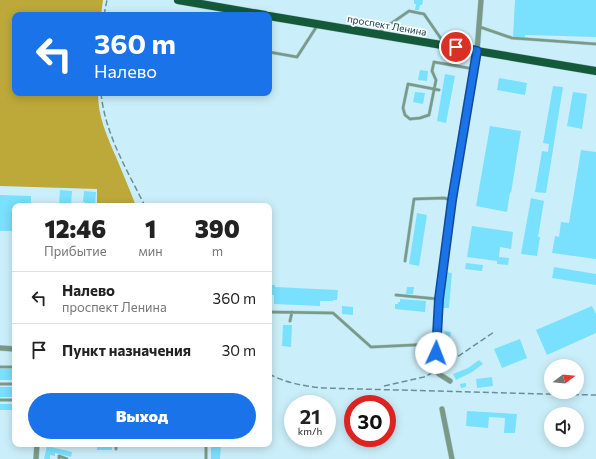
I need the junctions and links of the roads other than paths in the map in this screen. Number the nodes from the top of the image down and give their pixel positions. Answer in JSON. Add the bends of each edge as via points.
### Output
{"nodes":[{"id":1,"x":180,"y":0,"type":"edge"},
{"id":2,"x":481,"y":0,"type":"edge"},
{"id":3,"x":244,"y":12,"type":"edge"},
{"id":4,"x":272,"y":16,"type":"edge"},
{"id":5,"x":319,"y":24,"type":"junction"},
{"id":6,"x":480,"y":27,"type":"junction"},
{"id":7,"x":376,"y":34,"type":"junction"},
{"id":8,"x":596,"y":44,"type":"edge"},
{"id":9,"x":445,"y":45,"type":"junction"},
{"id":10,"x":477,"y":51,"type":"junction"},
{"id":11,"x":272,"y":53,"type":"edge"},
{"id":12,"x":474,"y":69,"type":"junction"},
{"id":13,"x":596,"y":71,"type":"edge"},
{"id":14,"x":434,"y":89,"type":"junction"},
{"id":15,"x":439,"y":90,"type":"dead end"},
{"id":16,"x":452,"y":200,"type":"junction"},
{"id":17,"x":405,"y":261,"type":"dead end"},
{"id":18,"x":396,"y":295,"type":"dead end"},
{"id":19,"x":439,"y":299,"type":"junction"},
{"id":20,"x":272,"y":312,"type":"edge"},
{"id":21,"x":292,"y":312,"type":"junction"},
{"id":22,"x":290,"y":321,"type":"dead end"},
{"id":23,"x":435,"y":344,"type":"junction"},
{"id":24,"x":0,"y":348,"type":"edge"},
{"id":25,"x":12,"y":348,"type":"edge"},
{"id":26,"x":12,"y":367,"type":"edge"},
{"id":27,"x":0,"y":368,"type":"edge"},
{"id":28,"x":450,"y":381,"type":"dead end"},
{"id":29,"x":0,"y":384,"type":"edge"},
{"id":30,"x":12,"y":384,"type":"edge"},
{"id":31,"x":0,"y":400,"type":"edge"},
{"id":32,"x":12,"y":400,"type":"edge"},
{"id":33,"x":442,"y":409,"type":"dead end"},
{"id":34,"x":37,"y":447,"type":"edge"},
{"id":35,"x":206,"y":447,"type":"edge"},
{"id":36,"x":36,"y":459,"type":"edge"},
{"id":37,"x":59,"y":459,"type":"edge"},
{"id":38,"x":67,"y":459,"type":"edge"},
{"id":39,"x":206,"y":459,"type":"edge"},
{"id":40,"x":452,"y":459,"type":"edge"}],
"edges":[{"from":1,"to":3,"type":"main road"},
{"from":2,"to":6,"type":"street"},
{"from":4,"to":5,"type":"main road","name":"проспект Ленина"},
{"from":5,"to":7,"type":"main road","name":"проспект Ленина"},
{"from":5,"to":11,"type":"lane","via":[[297,57]]},
{"from":6,"to":8,"type":"lane","via":[[512,38]]},
{"from":6,"to":10,"type":"street"},
{"from":7,"to":9,"type":"main road","name":"проспект Ленина"},
{"from":7,"to":9,"type":"lane","via":[[409,12],[424,14]]},
{"from":9,"to":10,"type":"main road","name":"проспект Ленина"},
{"from":10,"to":12,"type":"street"},
{"from":10,"to":13,"type":"main road","name":"проспект Ленина"},
{"from":12,"to":14,"type":"lane","via":[[434,62]]},
{"from":12,"to":16,"type":"street"},
{"from":14,"to":14,"type":"lane","via":[[429,115],[410,119],[404,115],[408,84]]},
{"from":14,"to":15,"type":"lane"},
{"from":16,"to":17,"type":"lane","via":[[414,199]]},
{"from":16,"to":19,"type":"street"},
{"from":18,"to":19,"type":"lane"},
{"from":19,"to":23,"type":"street","via":[[439,326]]},
{"from":20,"to":21,"type":"lane"},
{"from":21,"to":22,"type":"lane"},
{"from":21,"to":23,"type":"lane","via":[[333,313],[371,347]]},
{"from":23,"to":28,"type":"street","via":[[436,369]]},
{"from":24,"to":25,"type":"street"},
{"from":26,"to":27,"type":"lane"},
{"from":29,"to":30,"type":"lane"},
{"from":31,"to":32,"type":"lane"},
{"from":33,"to":40,"type":"street"},
{"from":34,"to":36,"type":"street"},
{"from":35,"to":39,"type":"lane"},
{"from":37,"to":38,"type":"lane","via":[[59,456]]}]}
